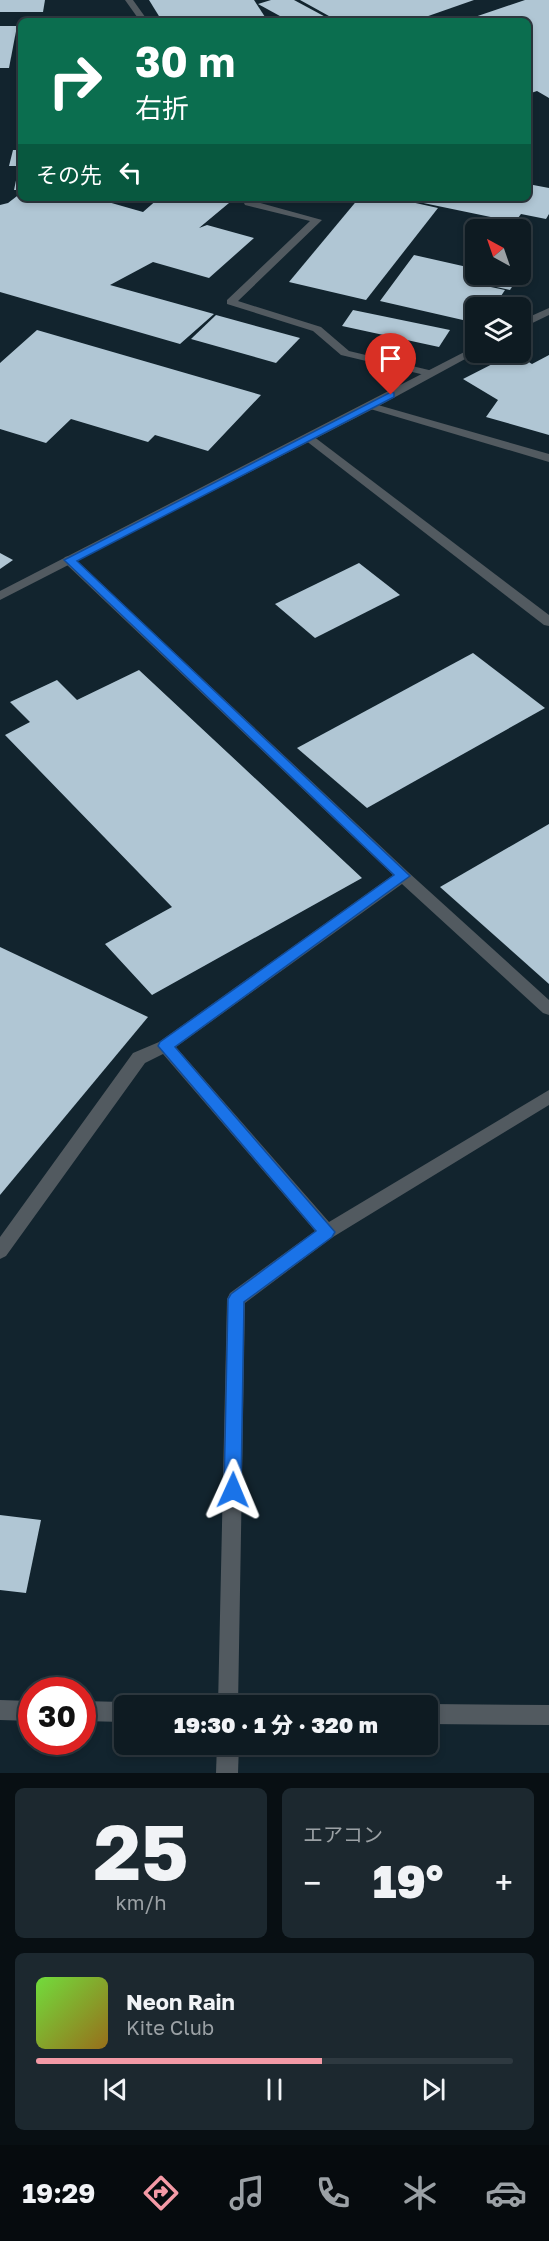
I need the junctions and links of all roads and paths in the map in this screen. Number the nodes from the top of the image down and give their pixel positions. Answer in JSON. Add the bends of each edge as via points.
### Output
{"nodes":[{"id":1,"x":129,"y":0,"type":"edge"},
{"id":2,"x":142,"y":18,"type":"edge"},
{"id":3,"x":249,"y":203,"type":"dead end"},
{"id":4,"x":549,"y":311,"type":"edge"},
{"id":5,"x":531,"y":320,"type":"edge"},
{"id":6,"x":465,"y":355,"type":"edge"},
{"id":7,"x":429,"y":373,"type":"junction"},
{"id":8,"x":371,"y":406,"type":"junction"},
{"id":9,"x":309,"y":437,"type":"junction"},
{"id":10,"x":549,"y":458,"type":"edge"},
{"id":11,"x":69,"y":560,"type":"junction"},
{"id":12,"x":0,"y":596,"type":"edge"},
{"id":13,"x":549,"y":622,"type":"edge"},
{"id":14,"x":403,"y":876,"type":"junction"},
{"id":15,"x":549,"y":1009,"type":"edge"},
{"id":16,"x":165,"y":1046,"type":"junction"},
{"id":17,"x":549,"y":1097,"type":"edge"},
{"id":18,"x":327,"y":1232,"type":"junction"},
{"id":19,"x":0,"y":1251,"type":"edge"},
{"id":20,"x":228,"y":1695,"type":"edge"},
{"id":21,"x":0,"y":1710,"type":"edge"},
{"id":22,"x":18,"y":1711,"type":"edge"},
{"id":23,"x":96,"y":1711,"type":"edge"},
{"id":24,"x":114,"y":1712,"type":"edge"},
{"id":25,"x":438,"y":1714,"type":"edge"},
{"id":26,"x":549,"y":1715,"type":"edge"},
{"id":27,"x":228,"y":1755,"type":"edge"},
{"id":28,"x":227,"y":1773,"type":"edge"}],
"edges":[{"from":1,"to":2,"type":"street"},
{"from":3,"to":7,"type":"street","via":[[317,220],[231,302],[317,329],[345,353]]},
{"from":4,"to":5,"type":"street"},
{"from":6,"to":7,"type":"street"},
{"from":7,"to":8,"type":"street"},
{"from":8,"to":9,"type":"street"},
{"from":8,"to":10,"type":"street"},
{"from":9,"to":11,"type":"street"},
{"from":9,"to":13,"type":"street"},
{"from":11,"to":12,"type":"street"},
{"from":11,"to":14,"type":"street"},
{"from":14,"to":15,"type":"street"},
{"from":14,"to":16,"type":"street"},
{"from":16,"to":18,"type":"street"},
{"from":16,"to":19,"type":"street","via":[[139,1058]]},
{"from":17,"to":18,"type":"street"},
{"from":18,"to":20,"type":"street","via":[[236,1299]]},
{"from":21,"to":22,"type":"street"},
{"from":23,"to":24,"type":"street"},
{"from":25,"to":26,"type":"street"},
{"from":27,"to":28,"type":"street"}]}
